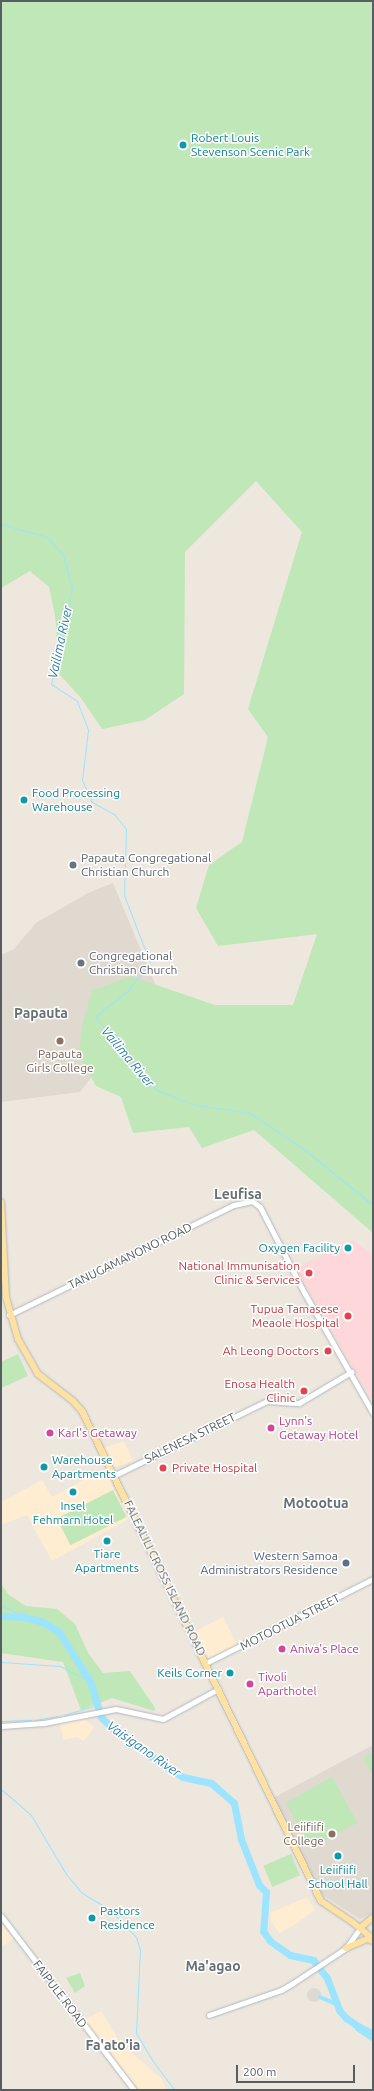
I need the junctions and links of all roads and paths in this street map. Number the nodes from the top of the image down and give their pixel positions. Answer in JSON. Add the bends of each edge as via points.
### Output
{"nodes":[{"id":1,"x":1,"y":1202,"type":"edge"},
{"id":2,"x":9,"y":1315,"type":"junction"},
{"id":3,"x":351,"y":1372,"type":"junction"},
{"id":4,"x":373,"y":1413,"type":"edge"},
{"id":5,"x":115,"y":1475,"type":"junction"},
{"id":6,"x":373,"y":1579,"type":"edge"},
{"id":7,"x":206,"y":1663,"type":"junction"},
{"id":8,"x":218,"y":1689,"type":"junction"},
{"id":9,"x":1,"y":1726,"type":"edge"},
{"id":10,"x":1,"y":1916,"type":"edge"},
{"id":11,"x":373,"y":1917,"type":"edge"},
{"id":12,"x":360,"y":1928,"type":"junction"},
{"id":13,"x":373,"y":1940,"type":"edge"},
{"id":14,"x":346,"y":1948,"type":"junction"},
{"id":15,"x":208,"y":2015,"type":"dead end"},
{"id":16,"x":134,"y":2090,"type":"edge"}],
"edges":[{"from":1,"to":2,"type":"main road","name":"FALEALILI CROSS ISLAND ROAD"},
{"from":2,"to":3,"type":"main road","name":"TANUGAMANONO ROAD","via":[[234,1206],[252,1201],[260,1207],[305,1294]]},
{"from":2,"to":5,"type":"main road","name":"FALEALILI CROSS ISLAND ROAD","via":[[32,1366],[42,1378],[82,1411]]},
{"from":3,"to":4,"type":"main road"},
{"from":3,"to":5,"type":"main road","name":"SALENESA STREET","via":[[300,1403],[267,1401]]},
{"from":5,"to":7,"type":"main road","name":"FALEALILI CROSS ISLAND ROAD"},
{"from":6,"to":7,"type":"main road","name":"MOTOOTUA STREET"},
{"from":7,"to":8,"type":"main road","name":"FALEALILI CROSS ISLAND ROAD"},
{"from":8,"to":9,"type":"main road","via":[[163,1718],[148,1717],[124,1709],[44,1723]]},
{"from":8,"to":12,"type":"main road","name":"FALEALILI CROSS ISLAND ROAD","via":[[321,1901]]},
{"from":10,"to":16,"type":"main road","name":"FAIPULE ROAD"},
{"from":11,"to":12,"type":"main road"},
{"from":12,"to":13,"type":"main road","name":"FALEALILI CROSS ISLAND ROAD"},
{"from":12,"to":14,"type":"main road"},
{"from":13,"to":14,"type":"main road","via":[[367,1939]]},
{"from":14,"to":15,"type":"main road","via":[[281,1990]]}]}
